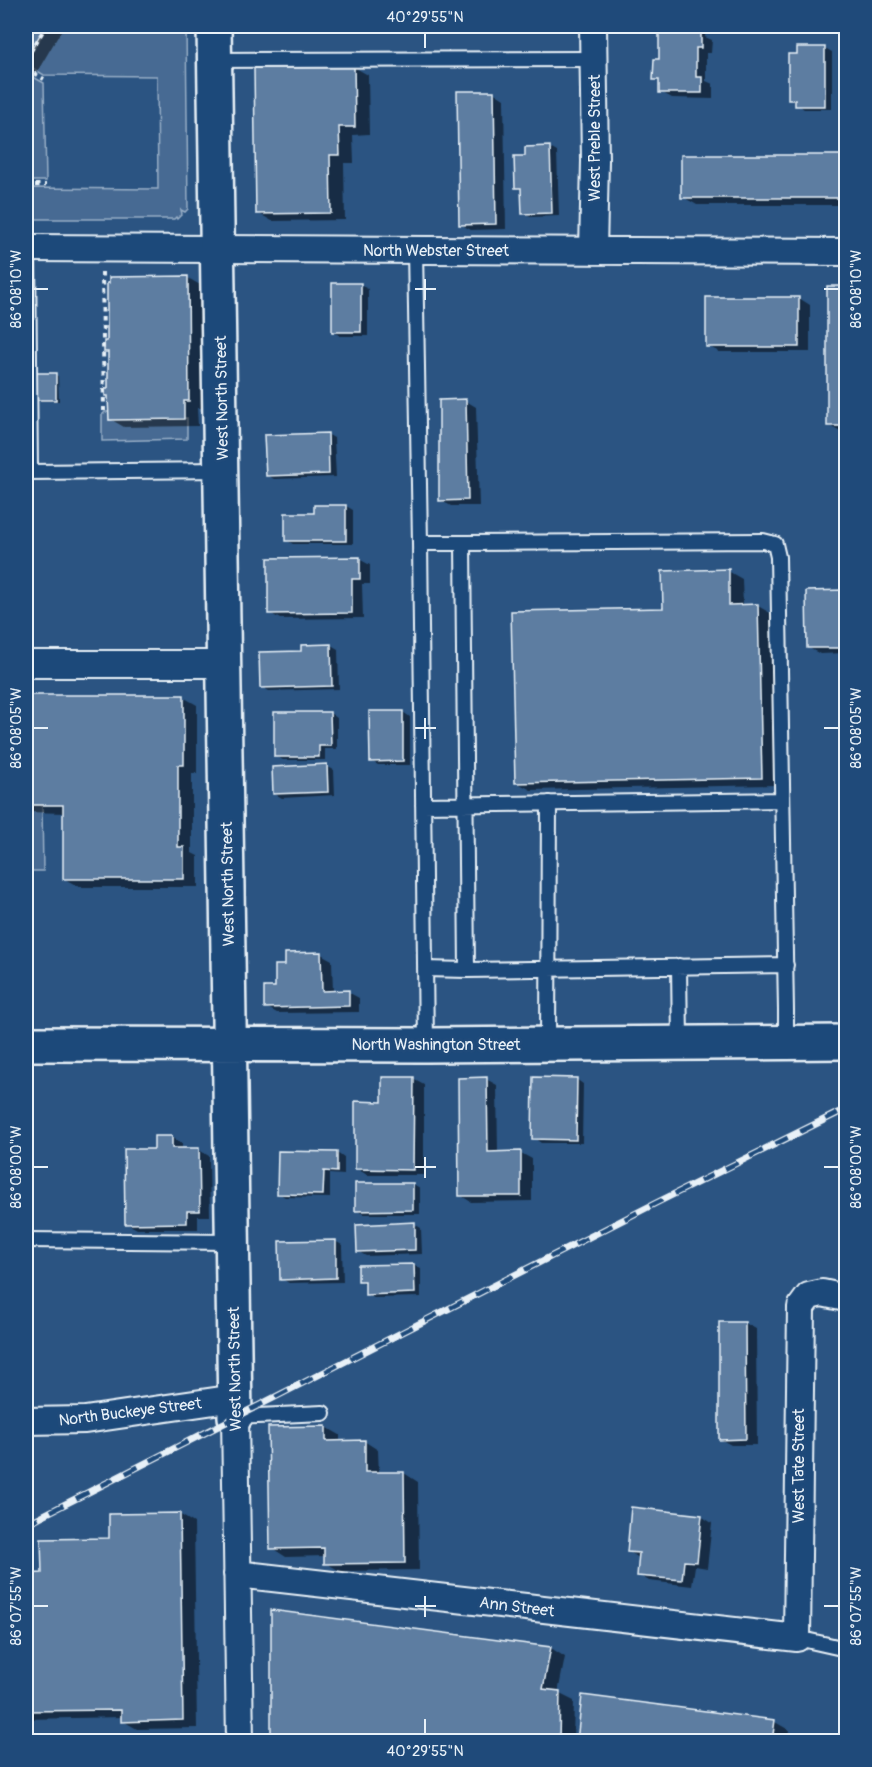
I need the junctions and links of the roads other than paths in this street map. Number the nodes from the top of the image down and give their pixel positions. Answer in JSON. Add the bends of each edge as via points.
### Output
{"nodes":[{"id":1,"x":214,"y":26,"type":"edge"},
{"id":2,"x":593,"y":26,"type":"edge"},
{"id":3,"x":594,"y":59,"type":"junction"},
{"id":4,"x":215,"y":60,"type":"junction"},
{"id":5,"x":27,"y":248,"type":"edge"},
{"id":6,"x":218,"y":249,"type":"junction"},
{"id":7,"x":415,"y":249,"type":"junction"},
{"id":8,"x":593,"y":251,"type":"junction"},
{"id":9,"x":846,"y":252,"type":"edge"},
{"id":10,"x":222,"y":470,"type":"junction"},
{"id":11,"x":28,"y":472,"type":"edge"},
{"id":12,"x":420,"y":543,"type":"junction"},
{"id":13,"x":463,"y":543,"type":"junction"},
{"id":14,"x":26,"y":664,"type":"edge"},
{"id":15,"x":224,"y":664,"type":"junction"},
{"id":16,"x":782,"y":800,"type":"junction"},
{"id":17,"x":549,"y":803,"type":"junction"},
{"id":18,"x":466,"y":804,"type":"junction"},
{"id":19,"x":423,"y":805,"type":"junction"},
{"id":20,"x":786,"y":965,"type":"junction"},
{"id":21,"x":679,"y":966,"type":"junction"},
{"id":22,"x":550,"y":968,"type":"junction"},
{"id":23,"x":425,"y":969,"type":"junction"},
{"id":24,"x":467,"y":970,"type":"junction"},
{"id":25,"x":838,"y":1037,"type":"edge"},
{"id":26,"x":786,"y":1042,"type":"junction"},
{"id":27,"x":229,"y":1043,"type":"junction"},
{"id":28,"x":680,"y":1043,"type":"junction"},
{"id":29,"x":26,"y":1044,"type":"edge"},
{"id":30,"x":548,"y":1044,"type":"junction"},
{"id":31,"x":426,"y":1045,"type":"junction"},
{"id":32,"x":26,"y":1240,"type":"edge"},
{"id":33,"x":232,"y":1242,"type":"junction"},
{"id":34,"x":846,"y":1298,"type":"edge"},
{"id":35,"x":235,"y":1408,"type":"junction"},
{"id":36,"x":323,"y":1413,"type":"dead end"},
{"id":37,"x":26,"y":1421,"type":"edge"},
{"id":38,"x":237,"y":1574,"type":"junction"},
{"id":39,"x":797,"y":1638,"type":"junction"},
{"id":40,"x":846,"y":1650,"type":"edge"},
{"id":41,"x":240,"y":1742,"type":"edge"}],
"edges":[{"from":1,"to":4,"type":"street","name":"West North Street"},
{"from":2,"to":3,"type":"street","name":"West Preble Street"},
{"from":3,"to":4,"type":"lane"},
{"from":3,"to":8,"type":"street","name":"West Preble Street"},
{"from":4,"to":6,"type":"street","name":"West North Street"},
{"from":5,"to":6,"type":"street","name":"North Webster Street"},
{"from":5,"to":11,"type":"lane"},
{"from":6,"to":7,"type":"street","name":"North Webster Street"},
{"from":6,"to":10,"type":"street","name":"West North Street"},
{"from":7,"to":8,"type":"street","name":"North Webster Street"},
{"from":7,"to":12,"type":"lane"},
{"from":8,"to":9,"type":"street","name":"North Webster Street"},
{"from":10,"to":11,"type":"lane"},
{"from":10,"to":15,"type":"street","name":"West North Street"},
{"from":12,"to":13,"type":"lane"},
{"from":12,"to":19,"type":"lane"},
{"from":13,"to":16,"type":"lane","via":[[775,544]]},
{"from":13,"to":18,"type":"lane"},
{"from":14,"to":15,"type":"street"},
{"from":15,"to":27,"type":"street","name":"West North Street"},
{"from":16,"to":17,"type":"lane"},
{"from":16,"to":20,"type":"lane"},
{"from":17,"to":18,"type":"lane"},
{"from":17,"to":22,"type":"lane"},
{"from":18,"to":19,"type":"lane"},
{"from":18,"to":24,"type":"lane"},
{"from":19,"to":23,"type":"lane"},
{"from":20,"to":21,"type":"lane"},
{"from":20,"to":26,"type":"lane"},
{"from":21,"to":22,"type":"lane"},
{"from":21,"to":28,"type":"lane"},
{"from":22,"to":24,"type":"lane"},
{"from":22,"to":30,"type":"lane"},
{"from":23,"to":24,"type":"lane"},
{"from":23,"to":31,"type":"lane"},
{"from":25,"to":26,"type":"street","name":"North Washington Street"},
{"from":26,"to":28,"type":"street","name":"North Washington Street"},
{"from":27,"to":29,"type":"street","name":"North Washington Street"},
{"from":27,"to":31,"type":"street","name":"North Washington Street"},
{"from":27,"to":33,"type":"street","name":"West North Street"},
{"from":28,"to":30,"type":"street","name":"North Washington Street"},
{"from":30,"to":31,"type":"street","name":"North Washington Street"},
{"from":32,"to":33,"type":"lane"},
{"from":33,"to":35,"type":"street","name":"West North Street"},
{"from":34,"to":39,"type":"street","name":"West Tate Street","via":[[822,1293],[809,1296],[801,1307]]},
{"from":35,"to":36,"type":"lane"},
{"from":35,"to":37,"type":"street","name":"North Buckeye Street"},
{"from":35,"to":38,"type":"street","name":"West North Street"},
{"from":38,"to":39,"type":"street","name":"Ann Street"},
{"from":38,"to":41,"type":"street","name":"West North Street"},
{"from":39,"to":40,"type":"lane"}]}
